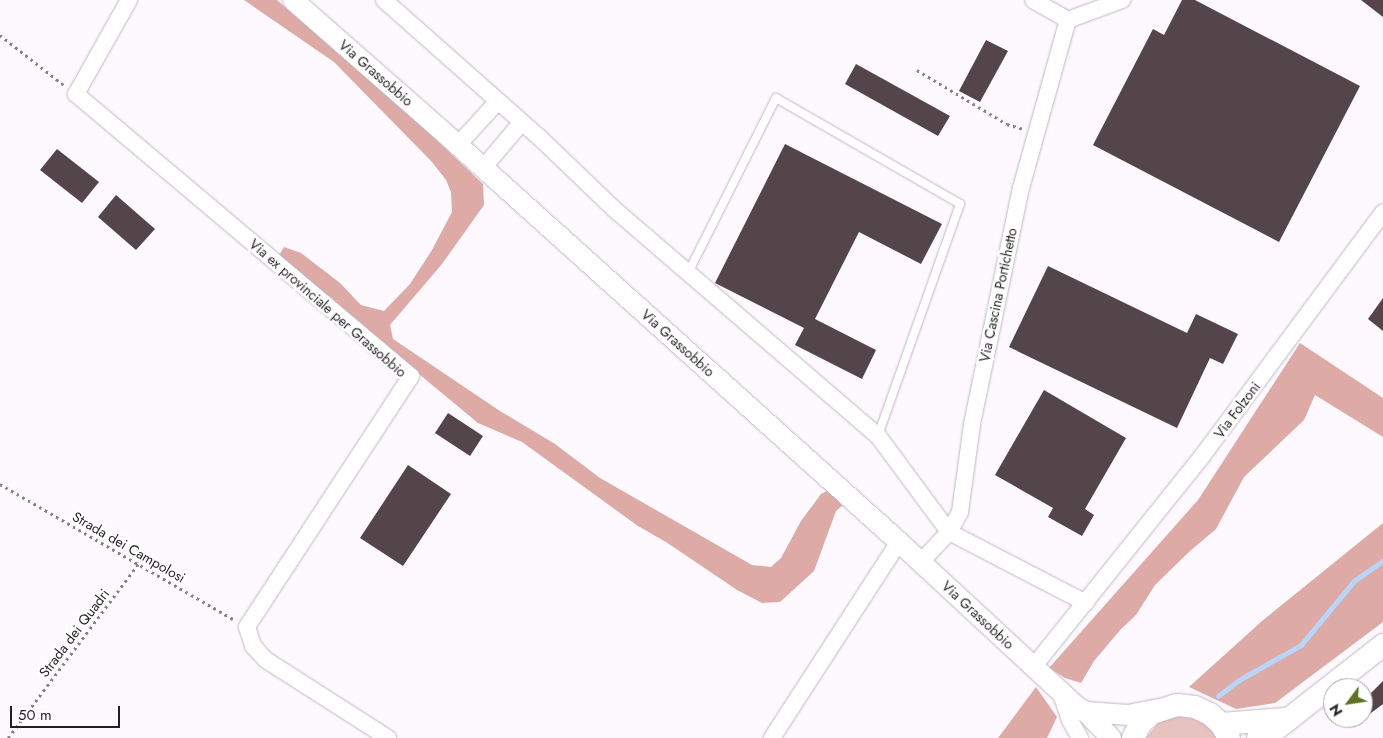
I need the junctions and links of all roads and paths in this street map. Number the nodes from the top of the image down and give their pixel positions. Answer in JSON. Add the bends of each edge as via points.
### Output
{"nodes":[{"id":1,"x":129,"y":0,"type":"edge"},
{"id":2,"x":292,"y":0,"type":"edge"},
{"id":3,"x":384,"y":0,"type":"edge"},
{"id":4,"x":1033,"y":0,"type":"edge"},
{"id":5,"x":1122,"y":0,"type":"edge"},
{"id":6,"x":1068,"y":20,"type":"junction"},
{"id":7,"x":0,"y":35,"type":"edge"},
{"id":8,"x":917,"y":70,"type":"dead end"},
{"id":9,"x":76,"y":94,"type":"junction"},
{"id":10,"x":498,"y":101,"type":"junction"},
{"id":11,"x":522,"y":122,"type":"junction"},
{"id":12,"x":1036,"y":134,"type":"junction"},
{"id":13,"x":458,"y":145,"type":"junction"},
{"id":14,"x":483,"y":168,"type":"junction"},
{"id":15,"x":1383,"y":213,"type":"edge"},
{"id":16,"x":688,"y":273,"type":"junction"},
{"id":17,"x":878,"y":436,"type":"junction"},
{"id":18,"x":0,"y":484,"type":"edge"},
{"id":19,"x":948,"y":532,"type":"junction"},
{"id":20,"x":899,"y":542,"type":"junction"},
{"id":21,"x":921,"y":562,"type":"junction"},
{"id":22,"x":138,"y":564,"type":"junction"},
{"id":23,"x":1086,"y":603,"type":"junction"},
{"id":24,"x":247,"y":627,"type":"junction"},
{"id":25,"x":1383,"y":645,"type":"edge"},
{"id":26,"x":1034,"y":666,"type":"junction"},
{"id":27,"x":1060,"y":691,"type":"junction"},
{"id":28,"x":1160,"y":709,"type":"junction"},
{"id":29,"x":1086,"y":712,"type":"junction"},
{"id":30,"x":1286,"y":719,"type":"junction"},
{"id":31,"x":1225,"y":731,"type":"edge"},
{"id":32,"x":8,"y":738,"type":"edge"},
{"id":33,"x":388,"y":738,"type":"edge"},
{"id":34,"x":772,"y":738,"type":"edge"},
{"id":35,"x":1080,"y":738,"type":"edge"},
{"id":36,"x":1111,"y":738,"type":"edge"},
{"id":37,"x":1133,"y":738,"type":"edge"},
{"id":38,"x":1258,"y":738,"type":"edge"}],
"edges":[{"from":1,"to":9,"type":"street"},
{"from":2,"to":13,"type":"street","name":"Via Grassobbio"},
{"from":3,"to":10,"type":"street"},
{"from":4,"to":6,"type":"street"},
{"from":5,"to":6,"type":"street"},
{"from":6,"to":12,"type":"street","name":"Via Cascina Portichetto"},
{"from":7,"to":9,"type":"path"},
{"from":8,"to":12,"type":"path","via":[[1007,124]]},
{"from":9,"to":24,"type":"street","name":"Via ex provinciale per Grassobbio","via":[[411,376]]},
{"from":10,"to":11,"type":"street"},
{"from":10,"to":13,"type":"street"},
{"from":11,"to":14,"type":"street"},
{"from":11,"to":16,"type":"street"},
{"from":12,"to":19,"type":"street","name":"Via Cascina Portichetto","via":[[1021,188],[972,424],[960,512]]},
{"from":13,"to":14,"type":"street","name":"Via Grassobbio"},
{"from":14,"to":20,"type":"street","name":"Via Grassobbio"},
{"from":15,"to":23,"type":"street","name":"Via Folzoni","via":[[1200,459]]},
{"from":16,"to":17,"type":"street"},
{"from":16,"to":17,"type":"lane","via":[[776,98],[960,204]]},
{"from":17,"to":19,"type":"street"},
{"from":18,"to":22,"type":"path","name":"Strada dei Campolosi"},
{"from":19,"to":21,"type":"street","name":"Via Cascina Portichetto"},
{"from":19,"to":23,"type":"street"},
{"from":20,"to":21,"type":"street","name":"Via Grassobbio"},
{"from":20,"to":34,"type":"street"},
{"from":21,"to":26,"type":"street","name":"Via Grassobbio"},
{"from":22,"to":24,"type":"path","name":"Strada dei Campolosi"},
{"from":22,"to":32,"type":"path","name":"Strada dei Quadri"},
{"from":23,"to":26,"type":"street","name":"Via Folzoni"},
{"from":24,"to":33,"type":"street","via":[[253,646],[266,660]]},
{"from":25,"to":30,"type":"main road"},
{"from":26,"to":27,"type":"street","name":"Via Grassobbio"},
{"from":27,"to":29,"type":"street","name":"Via Grassobbio"},
{"from":27,"to":35,"type":"street","name":"Via Grassobbio"},
{"from":28,"to":29,"type":"street","via":[[1128,715]]},
{"from":28,"to":31,"type":"main road","via":[[1177,705],[1195,706],[1210,714]]},
{"from":28,"to":37,"type":"main road","via":[[1146,718]]},
{"from":29,"to":36,"type":"street","name":"Via Grassobbio"},
{"from":30,"to":31,"type":"main road"},
{"from":30,"to":38,"type":"main road","via":[[1276,729]]}]}
